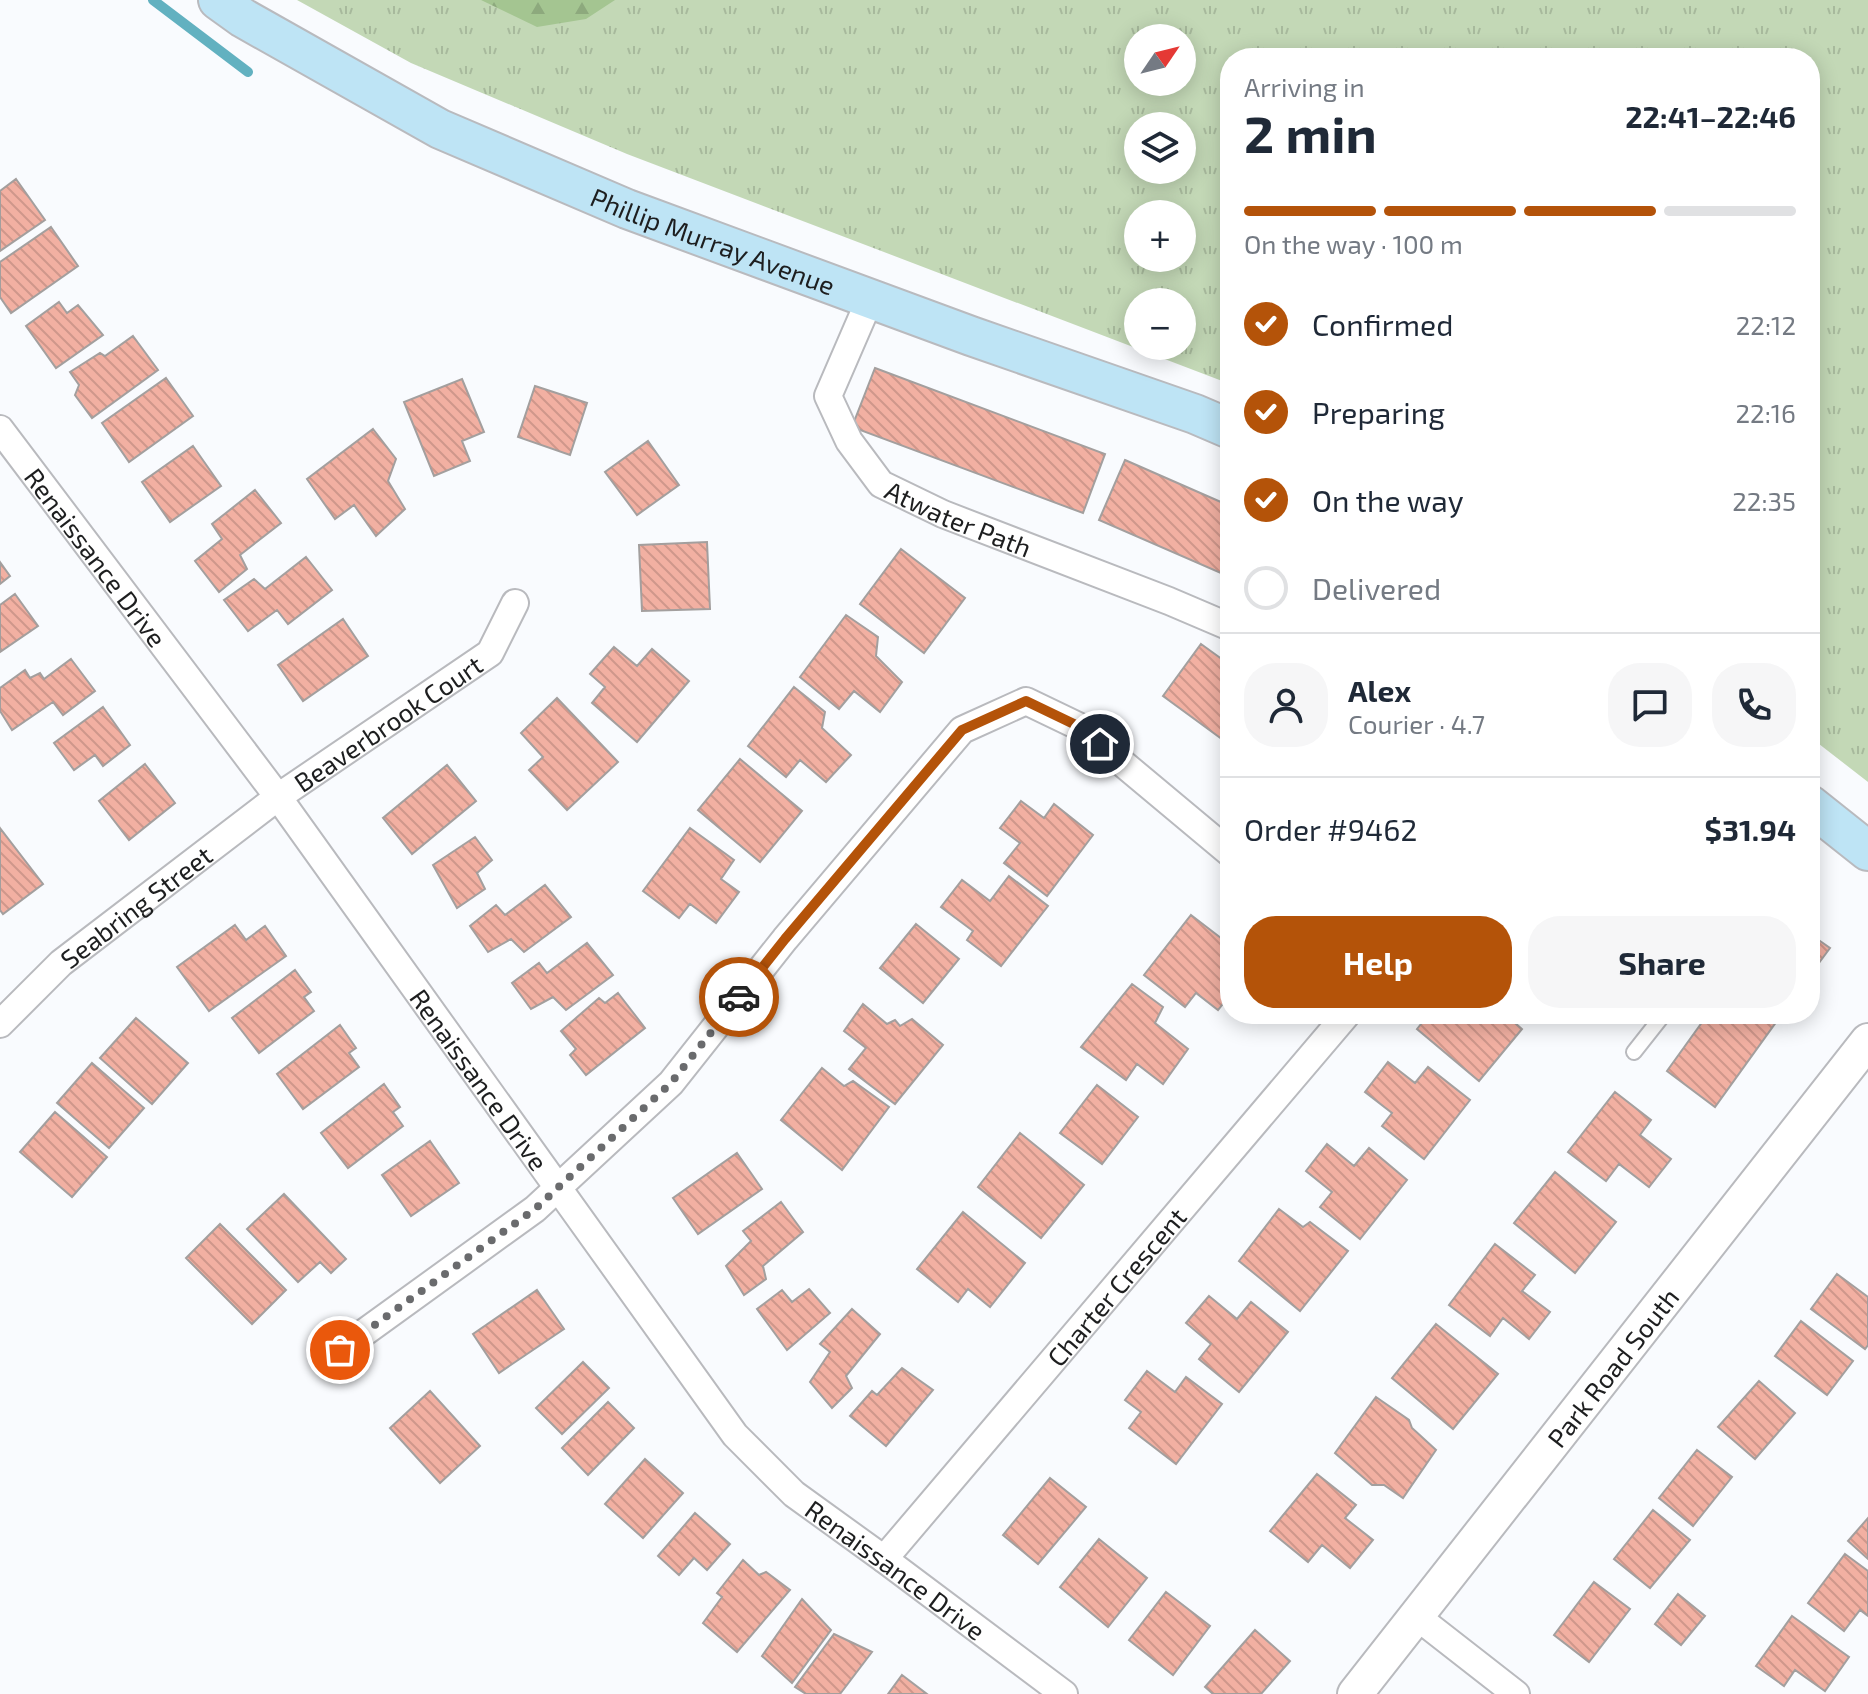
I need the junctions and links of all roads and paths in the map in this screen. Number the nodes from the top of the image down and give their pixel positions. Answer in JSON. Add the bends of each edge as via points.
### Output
{"nodes":[{"id":1,"x":218,"y":0,"type":"edge"},
{"id":2,"x":870,"y":299,"type":"junction"},
{"id":3,"x":1220,"y":425,"type":"edge"},
{"id":4,"x":0,"y":429,"type":"edge"},
{"id":5,"x":515,"y":603,"type":"dead end"},
{"id":6,"x":1220,"y":623,"type":"edge"},
{"id":7,"x":278,"y":797,"type":"junction"},
{"id":8,"x":1820,"y":812,"type":"edge"},
{"id":9,"x":1820,"y":813,"type":"edge"},
{"id":10,"x":1868,"y":831,"type":"edge"},
{"id":11,"x":1220,"y":845,"type":"edge"},
{"id":12,"x":1868,"y":851,"type":"edge"},
{"id":13,"x":0,"y":1024,"type":"edge"},
{"id":14,"x":1339,"y":1024,"type":"edge"},
{"id":15,"x":1656,"y":1024,"type":"edge"},
{"id":16,"x":1868,"y":1041,"type":"edge"},
{"id":17,"x":1634,"y":1052,"type":"dead end"},
{"id":18,"x":558,"y":1186,"type":"junction"},
{"id":19,"x":340,"y":1350,"type":"dead end"},
{"id":20,"x":884,"y":1559,"type":"junction"},
{"id":21,"x":1416,"y":1616,"type":"junction"},
{"id":22,"x":1064,"y":1694,"type":"edge"},
{"id":23,"x":1355,"y":1694,"type":"edge"},
{"id":24,"x":1516,"y":1694,"type":"edge"}],
"edges":[{"from":1,"to":2,"type":"main road","name":"Phillip Murray Avenue","via":[[440,129],[627,209]]},
{"from":2,"to":3,"type":"main road","name":"Phillip Murray Avenue"},
{"from":2,"to":6,"type":"street","name":"Atwater Path","via":[[828,396],[849,441],[881,484],[943,514]]},
{"from":4,"to":7,"type":"street","name":"Renaissance Drive"},
{"from":5,"to":7,"type":"street","name":"Beaverbrook Court","via":[[490,653]]},
{"from":7,"to":13,"type":"street","name":"Seabring Street","via":[[61,963]]},
{"from":7,"to":18,"type":"street","name":"Renaissance Drive"},
{"from":8,"to":10,"type":"main road"},
{"from":9,"to":12,"type":"main road"},
{"from":11,"to":18,"type":"street","via":[[1078,726],[1026,701],[962,730],[671,1083]]},
{"from":14,"to":20,"type":"street","name":"Charter Crescent"},
{"from":15,"to":17,"type":"lane"},
{"from":16,"to":21,"type":"street","name":"Park Road South"},
{"from":18,"to":19,"type":"street","via":[[516,1224]]},
{"from":18,"to":20,"type":"street","name":"Renaissance Drive","via":[[735,1435],[794,1494]]},
{"from":20,"to":22,"type":"street","name":"Renaissance Drive"},
{"from":21,"to":23,"type":"street","name":"Park Road South"},
{"from":21,"to":24,"type":"street"}]}
